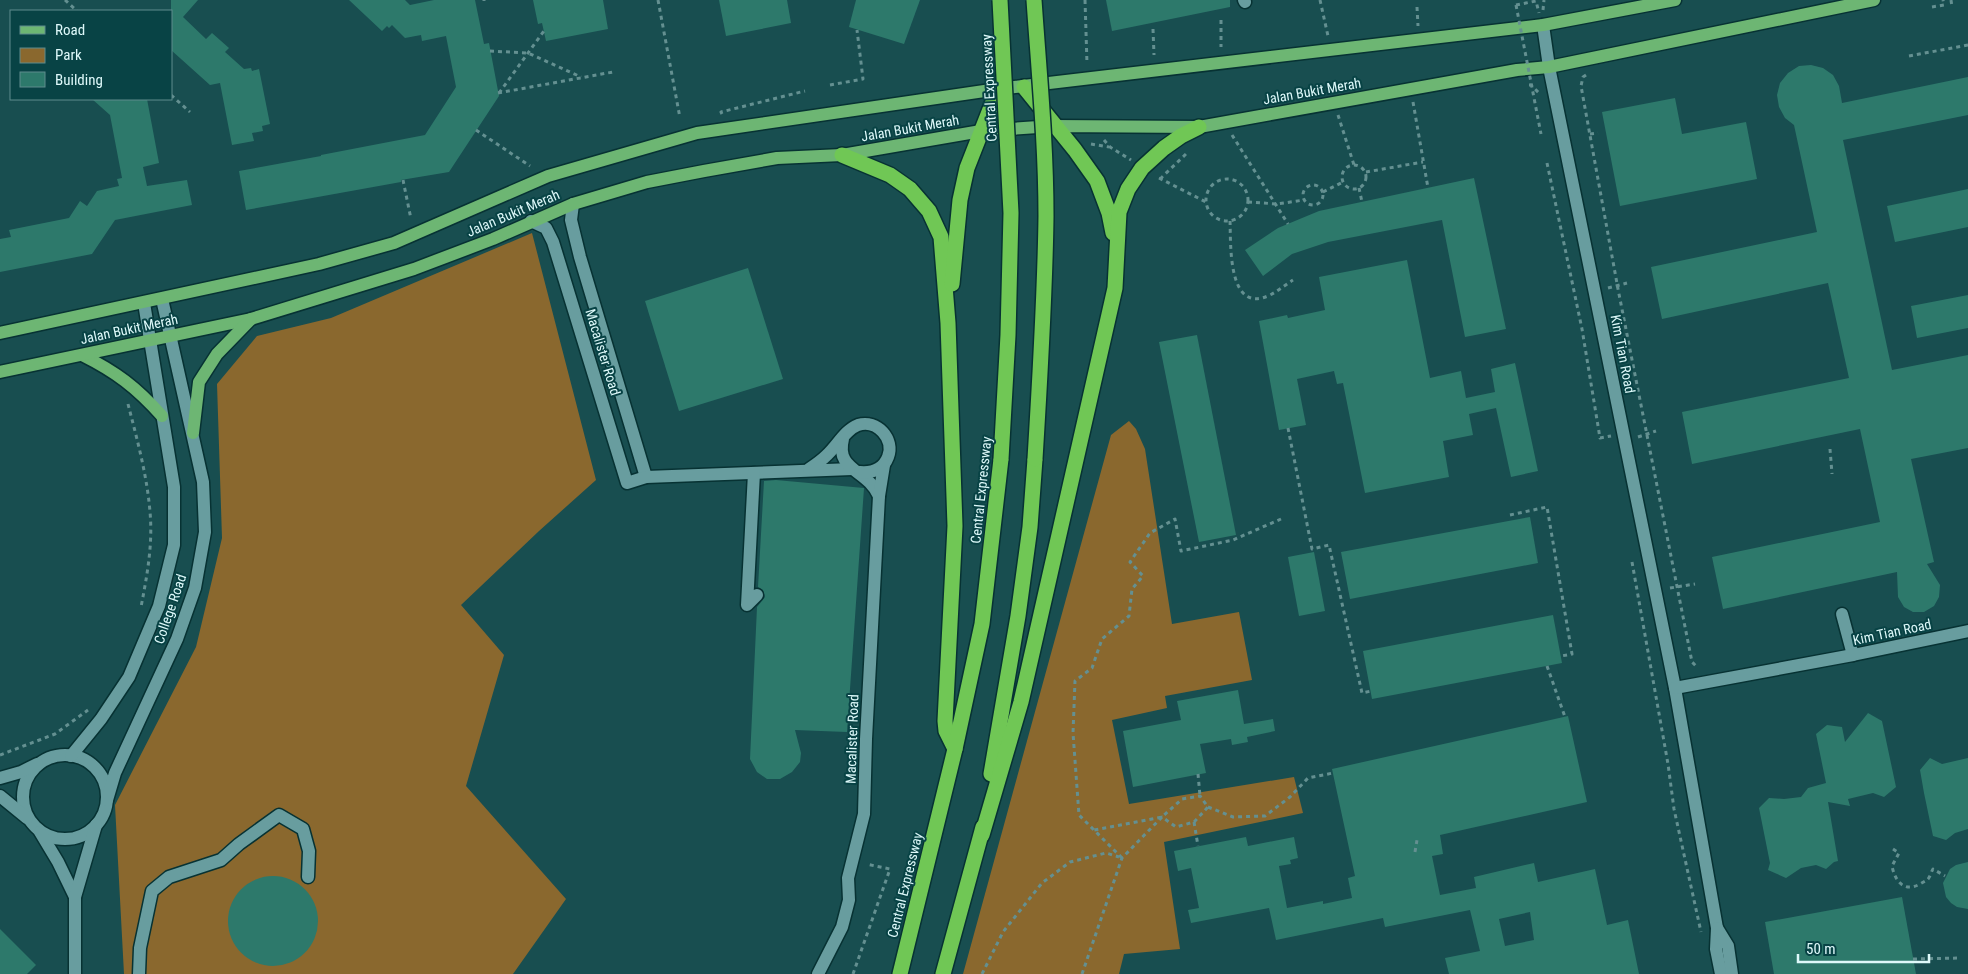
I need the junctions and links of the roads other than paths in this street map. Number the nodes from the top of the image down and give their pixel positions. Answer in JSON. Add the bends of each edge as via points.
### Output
{"nodes":[{"id":1,"x":1000,"y":0,"type":"edge"},
{"id":2,"x":1034,"y":0,"type":"edge"},
{"id":3,"x":1675,"y":0,"type":"edge"},
{"id":4,"x":1874,"y":0,"type":"edge"},
{"id":5,"x":1543,"y":25,"type":"junction"},
{"id":6,"x":1549,"y":67,"type":"junction"},
{"id":7,"x":1024,"y":87,"type":"junction"},
{"id":8,"x":998,"y":89,"type":"junction"},
{"id":9,"x":1053,"y":126,"type":"junction"},
{"id":10,"x":1198,"y":127,"type":"junction"},
{"id":11,"x":981,"y":131,"type":"junction"},
{"id":12,"x":842,"y":155,"type":"junction"},
{"id":13,"x":573,"y":204,"type":"junction"},
{"id":14,"x":531,"y":221,"type":"junction"},
{"id":15,"x":1117,"y":251,"type":"junction"},
{"id":16,"x":162,"y":299,"type":"junction"},
{"id":17,"x":144,"y":303,"type":"junction"},
{"id":18,"x":251,"y":319,"type":"junction"},
{"id":19,"x":948,"y":323,"type":"junction"},
{"id":20,"x":0,"y":333,"type":"edge"},
{"id":21,"x":170,"y":336,"type":"junction"},
{"id":22,"x":151,"y":341,"type":"junction"},
{"id":23,"x":82,"y":355,"type":"junction"},
{"id":24,"x":0,"y":372,"type":"edge"},
{"id":25,"x":162,"y":416,"type":"junction"},
{"id":26,"x":193,"y":433,"type":"junction"},
{"id":27,"x":843,"y":439,"type":"junction"},
{"id":28,"x":884,"y":464,"type":"junction"},
{"id":29,"x":809,"y":469,"type":"junction"},
{"id":30,"x":856,"y":470,"type":"junction"},
{"id":31,"x":754,"y":473,"type":"junction"},
{"id":32,"x":646,"y":477,"type":"junction"},
{"id":33,"x":879,"y":496,"type":"junction"},
{"id":34,"x":757,"y":594,"type":"dead end"},
{"id":35,"x":1842,"y":614,"type":"dead end"},
{"id":36,"x":1968,"y":631,"type":"edge"},
{"id":37,"x":1853,"y":655,"type":"junction"},
{"id":38,"x":1674,"y":688,"type":"junction"},
{"id":39,"x":955,"y":749,"type":"junction"},
{"id":40,"x":71,"y":756,"type":"junction"},
{"id":41,"x":42,"y":762,"type":"junction"},
{"id":42,"x":0,"y":778,"type":"edge"},
{"id":43,"x":0,"y":796,"type":"edge"},
{"id":44,"x":107,"y":800,"type":"junction"},
{"id":45,"x":29,"y":820,"type":"junction"},
{"id":46,"x":96,"y":825,"type":"junction"},
{"id":47,"x":40,"y":832,"type":"junction"},
{"id":48,"x":982,"y":835,"type":"junction"},
{"id":49,"x":308,"y":877,"type":"dead end"},
{"id":50,"x":75,"y":897,"type":"junction"},
{"id":51,"x":1717,"y":928,"type":"junction"},
{"id":52,"x":75,"y":974,"type":"edge"},
{"id":53,"x":139,"y":974,"type":"edge"},
{"id":54,"x":818,"y":974,"type":"edge"},
{"id":55,"x":900,"y":974,"type":"edge"},
{"id":56,"x":943,"y":974,"type":"edge"},
{"id":57,"x":1721,"y":974,"type":"edge"},
{"id":58,"x":1732,"y":974,"type":"edge"}],
"edges":[{"from":1,"to":39,"type":"highway","name":"Central Expressway","bridge":true,"via":[[1011,213],[1001,459],[982,624]]},
{"from":2,"to":48,"type":"highway","bridge":true,"via":[[1046,214],[1043,337],[1030,528]]},
{"from":3,"to":5,"type":"main road","name":"Jalan Bukit Merah"},
{"from":4,"to":6,"type":"main road","name":"Jalan Bukit Merah"},
{"from":5,"to":6,"type":"street","name":"Kim Tian Road"},
{"from":5,"to":7,"type":"main road","name":"Jalan Bukit Merah"},
{"from":6,"to":10,"type":"main road","name":"Jalan Bukit Merah","via":[[1410,88]]},
{"from":6,"to":38,"type":"street","name":"Kim Tian Road"},
{"from":7,"to":8,"type":"main road","name":"Jalan Bukit Merah"},
{"from":7,"to":9,"type":"highway"},
{"from":8,"to":11,"type":"highway"},
{"from":8,"to":16,"type":"main road","name":"Jalan Bukit Merah","via":[[697,133],[548,176],[394,243],[320,264]]},
{"from":9,"to":10,"type":"main road","name":"Jalan Bukit Merah"},
{"from":9,"to":11,"type":"main road","name":"Jalan Bukit Merah"},
{"from":9,"to":15,"type":"highway","via":[[1096,181],[1109,213]]},
{"from":10,"to":15,"type":"highway","via":[[1164,148],[1142,168],[1128,189],[1119,212]]},
{"from":11,"to":12,"type":"main road","name":"Jalan Bukit Merah"},
{"from":11,"to":19,"type":"highway","via":[[967,168],[960,200]]},
{"from":12,"to":13,"type":"main road","name":"Jalan Bukit Merah","via":[[777,158],[704,171],[647,182]]},
{"from":12,"to":19,"type":"highway","via":[[890,175],[910,189],[929,211],[941,237]]},
{"from":13,"to":14,"type":"main road","name":"Jalan Bukit Merah"},
{"from":13,"to":32,"type":"street","name":"Macalister Road","via":[[571,220],[580,257]]},
{"from":14,"to":18,"type":"main road","name":"Jalan Bukit Merah","via":[[414,269]]},
{"from":14,"to":32,"type":"street","name":"Macalister Road","via":[[546,228],[553,242],[627,482]]},
{"from":15,"to":48,"type":"highway","via":[[1115,288],[1060,534],[1021,702]]},
{"from":16,"to":17,"type":"main road","name":"Jalan Bukit Merah"},
{"from":16,"to":21,"type":"street","name":"College Road"},
{"from":17,"to":20,"type":"main road","name":"Jalan Bukit Merah"},
{"from":17,"to":22,"type":"street","name":"College Road"},
{"from":18,"to":21,"type":"main road","name":"Jalan Bukit Merah"},
{"from":18,"to":26,"type":"main road","via":[[217,354],[199,382]]},
{"from":19,"to":39,"type":"highway","via":[[955,526],[944,720]]},
{"from":21,"to":22,"type":"main road","name":"Jalan Bukit Merah"},
{"from":21,"to":26,"type":"street","name":"College Road"},
{"from":22,"to":23,"type":"main road","name":"Jalan Bukit Merah"},
{"from":22,"to":25,"type":"street","name":"College Road"},
{"from":23,"to":24,"type":"main road","name":"Jalan Bukit Merah"},
{"from":23,"to":25,"type":"main road","via":[[121,376]]},
{"from":25,"to":40,"type":"street","name":"College Road","via":[[174,487],[174,545],[159,606],[129,677]]},
{"from":26,"to":44,"type":"street","name":"College Road","via":[[203,482],[205,532],[195,588],[177,639],[115,773]]},
{"from":27,"to":28,"type":"street","name":"Macalister Road","via":[[859,425],[876,426],[883,431],[890,449]]},
{"from":27,"to":29,"type":"street","name":"Macalister Road"},
{"from":27,"to":30,"type":"street","via":[[842,456]]},
{"from":28,"to":30,"type":"street","name":"Macalister Road","via":[[869,473]]},
{"from":28,"to":33,"type":"street","name":"Macalister Road"},
{"from":29,"to":30,"type":"street","name":"Macalister Road"},
{"from":29,"to":31,"type":"street","name":"Macalister Road"},
{"from":30,"to":33,"type":"street","via":[[871,482]]},
{"from":31,"to":32,"type":"street","name":"Macalister Road"},
{"from":31,"to":34,"type":"street","via":[[747,605]]},
{"from":33,"to":54,"type":"street","name":"Macalister Road","via":[[864,814],[848,878],[849,900],[842,927]]},
{"from":35,"to":37,"type":"street"},
{"from":36,"to":37,"type":"street","name":"Kim Tian Road"},
{"from":37,"to":38,"type":"street","name":"Kim Tian Road"},
{"from":38,"to":51,"type":"street","name":"Kim Tian Road"},
{"from":39,"to":55,"type":"highway","name":"Central Expressway"},
{"from":40,"to":41,"type":"street","via":[[56,756]]},
{"from":40,"to":44,"type":"street","via":[[86,761],[98,771],[105,785]]},
{"from":41,"to":42,"type":"street"},
{"from":41,"to":45,"type":"street","via":[[32,770],[23,794]]},
{"from":43,"to":45,"type":"street"},
{"from":44,"to":46,"type":"street","via":[[104,814]]},
{"from":45,"to":47,"type":"street"},
{"from":46,"to":47,"type":"street","via":[[73,839],[56,839]]},
{"from":46,"to":50,"type":"street"},
{"from":47,"to":50,"type":"street"},
{"from":48,"to":56,"type":"highway"},
{"from":49,"to":53,"type":"street","via":[[310,851],[303,829],[279,815],[220,860],[169,877],[152,891],[140,948]]},
{"from":50,"to":52,"type":"street"},
{"from":51,"to":57,"type":"street","name":"Kim Tian Road","via":[[1716,949]]},
{"from":51,"to":58,"type":"street","name":"Kim Tian Road","via":[[1728,946]]}]}
